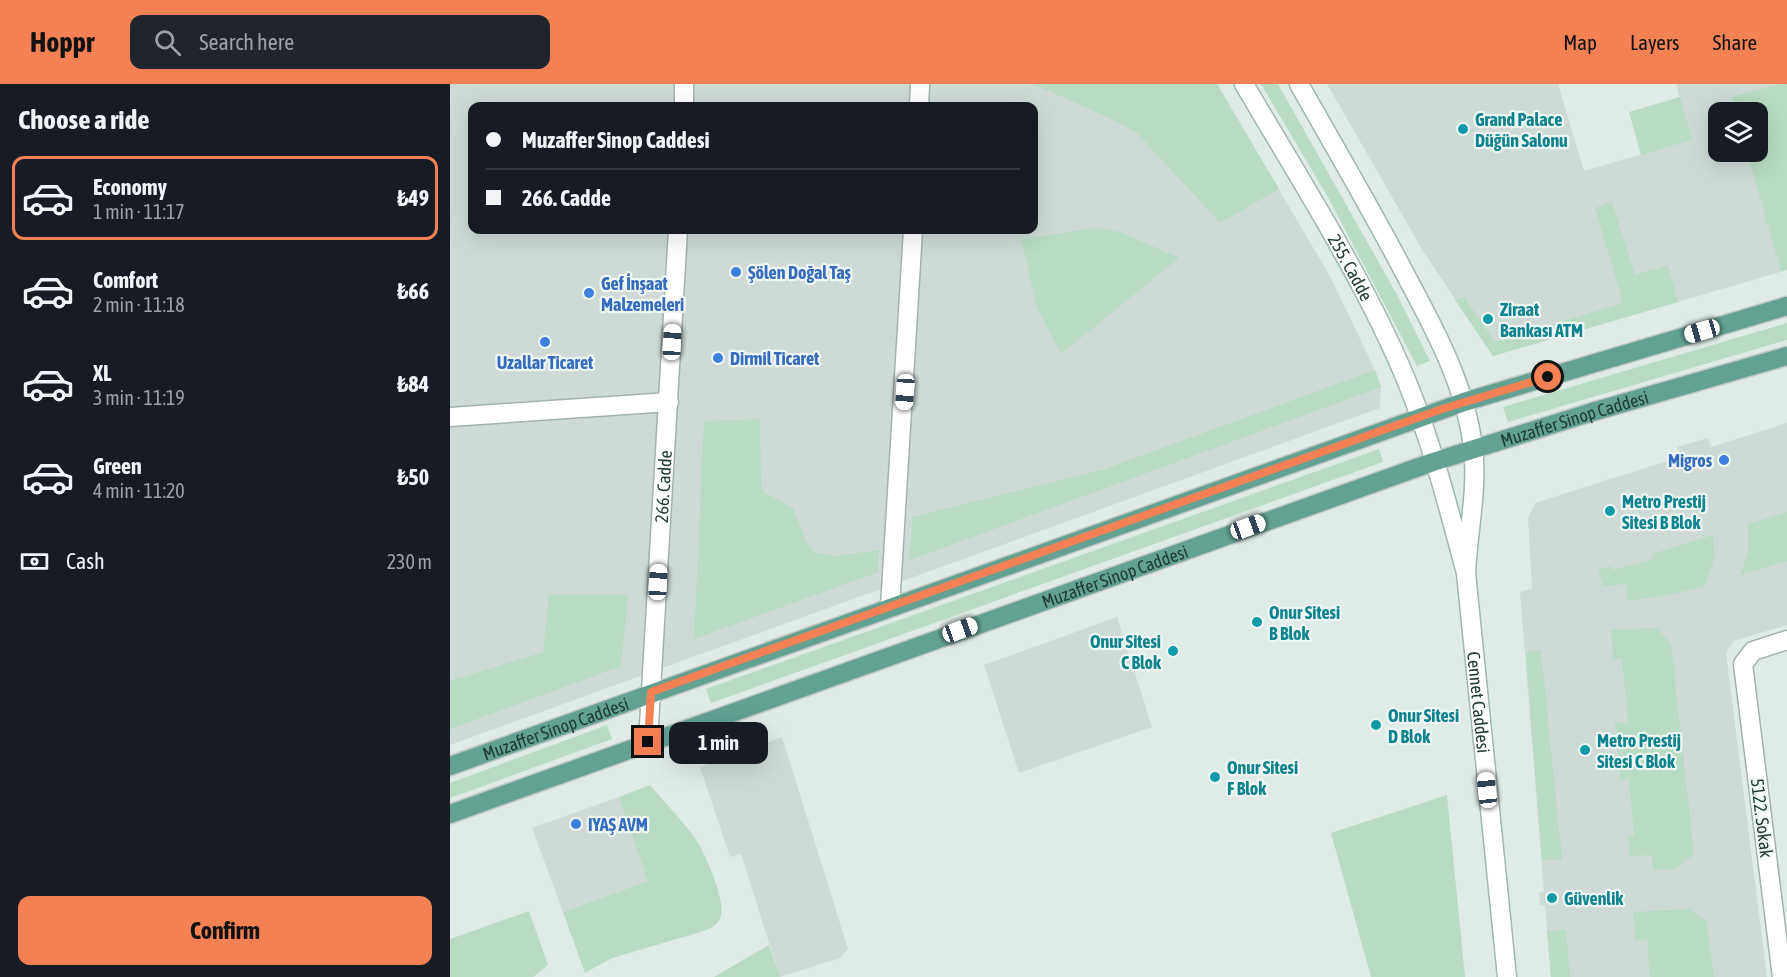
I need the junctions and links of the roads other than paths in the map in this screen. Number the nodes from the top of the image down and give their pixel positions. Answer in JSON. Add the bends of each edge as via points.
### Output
{"nodes":[{"id":1,"x":684,"y":84,"type":"edge"},
{"id":2,"x":920,"y":84,"type":"edge"},
{"id":3,"x":1244,"y":84,"type":"edge"},
{"id":4,"x":1299,"y":84,"type":"edge"},
{"id":5,"x":684,"y":102,"type":"edge"},
{"id":6,"x":919,"y":102,"type":"edge"},
{"id":7,"x":678,"y":234,"type":"edge"},
{"id":8,"x":913,"y":234,"type":"edge"},
{"id":9,"x":1787,"y":306,"type":"edge"},
{"id":10,"x":1787,"y":356,"type":"edge"},
{"id":11,"x":669,"y":402,"type":"junction"},
{"id":12,"x":1464,"y":402,"type":"junction"},
{"id":13,"x":450,"y":417,"type":"edge"},
{"id":14,"x":1420,"y":417,"type":"junction"},
{"id":15,"x":1473,"y":448,"type":"junction"},
{"id":16,"x":1433,"y":462,"type":"junction"},
{"id":17,"x":1466,"y":573,"type":"junction"},
{"id":18,"x":890,"y":607,"type":"junction"},
{"id":19,"x":1787,"y":640,"type":"edge"},
{"id":20,"x":651,"y":692,"type":"junction"},
{"id":21,"x":648,"y":742,"type":"junction"},
{"id":22,"x":450,"y":766,"type":"edge"},
{"id":23,"x":450,"y":814,"type":"edge"},
{"id":24,"x":1507,"y":977,"type":"edge"},
{"id":25,"x":1782,"y":977,"type":"edge"}],
"edges":[{"from":1,"to":5,"type":"street"},
{"from":2,"to":6,"type":"street"},
{"from":3,"to":14,"type":"street","name":"255. Cadde","via":[[1350,269],[1406,380]]},
{"from":4,"to":12,"type":"street","via":[[1419,301]]},
{"from":7,"to":11,"type":"street","name":"266. Cadde"},
{"from":8,"to":18,"type":"street"},
{"from":9,"to":12,"type":"main road","name":"Muzaffer Sinop Caddesi"},
{"from":10,"to":15,"type":"main road","name":"Muzaffer Sinop Caddesi"},
{"from":11,"to":13,"type":"street"},
{"from":11,"to":20,"type":"street","name":"266. Cadde"},
{"from":12,"to":14,"type":"main road","name":"Muzaffer Sinop Caddesi"},
{"from":12,"to":15,"type":"street"},
{"from":14,"to":16,"type":"street","name":"255. Cadde"},
{"from":14,"to":18,"type":"main road","name":"Muzaffer Sinop Caddesi"},
{"from":15,"to":16,"type":"main road","name":"Muzaffer Sinop Caddesi"},
{"from":15,"to":17,"type":"street","name":"Cennet Caddesi","via":[[1474,489]]},
{"from":16,"to":17,"type":"street","name":"Cennet Caddesi"},
{"from":16,"to":21,"type":"main road","name":"Muzaffer Sinop Caddesi"},
{"from":17,"to":24,"type":"street","name":"Cennet Caddesi"},
{"from":18,"to":20,"type":"main road","name":"Muzaffer Sinop Caddesi"},
{"from":19,"to":25,"type":"street","name":"5122. Sokak","via":[[1759,648],[1744,659],[1743,669]]},
{"from":20,"to":21,"type":"street","name":"266. Cadde"},
{"from":20,"to":22,"type":"main road","name":"Muzaffer Sinop Caddesi"},
{"from":21,"to":23,"type":"main road","name":"Muzaffer Sinop Caddesi"}]}
